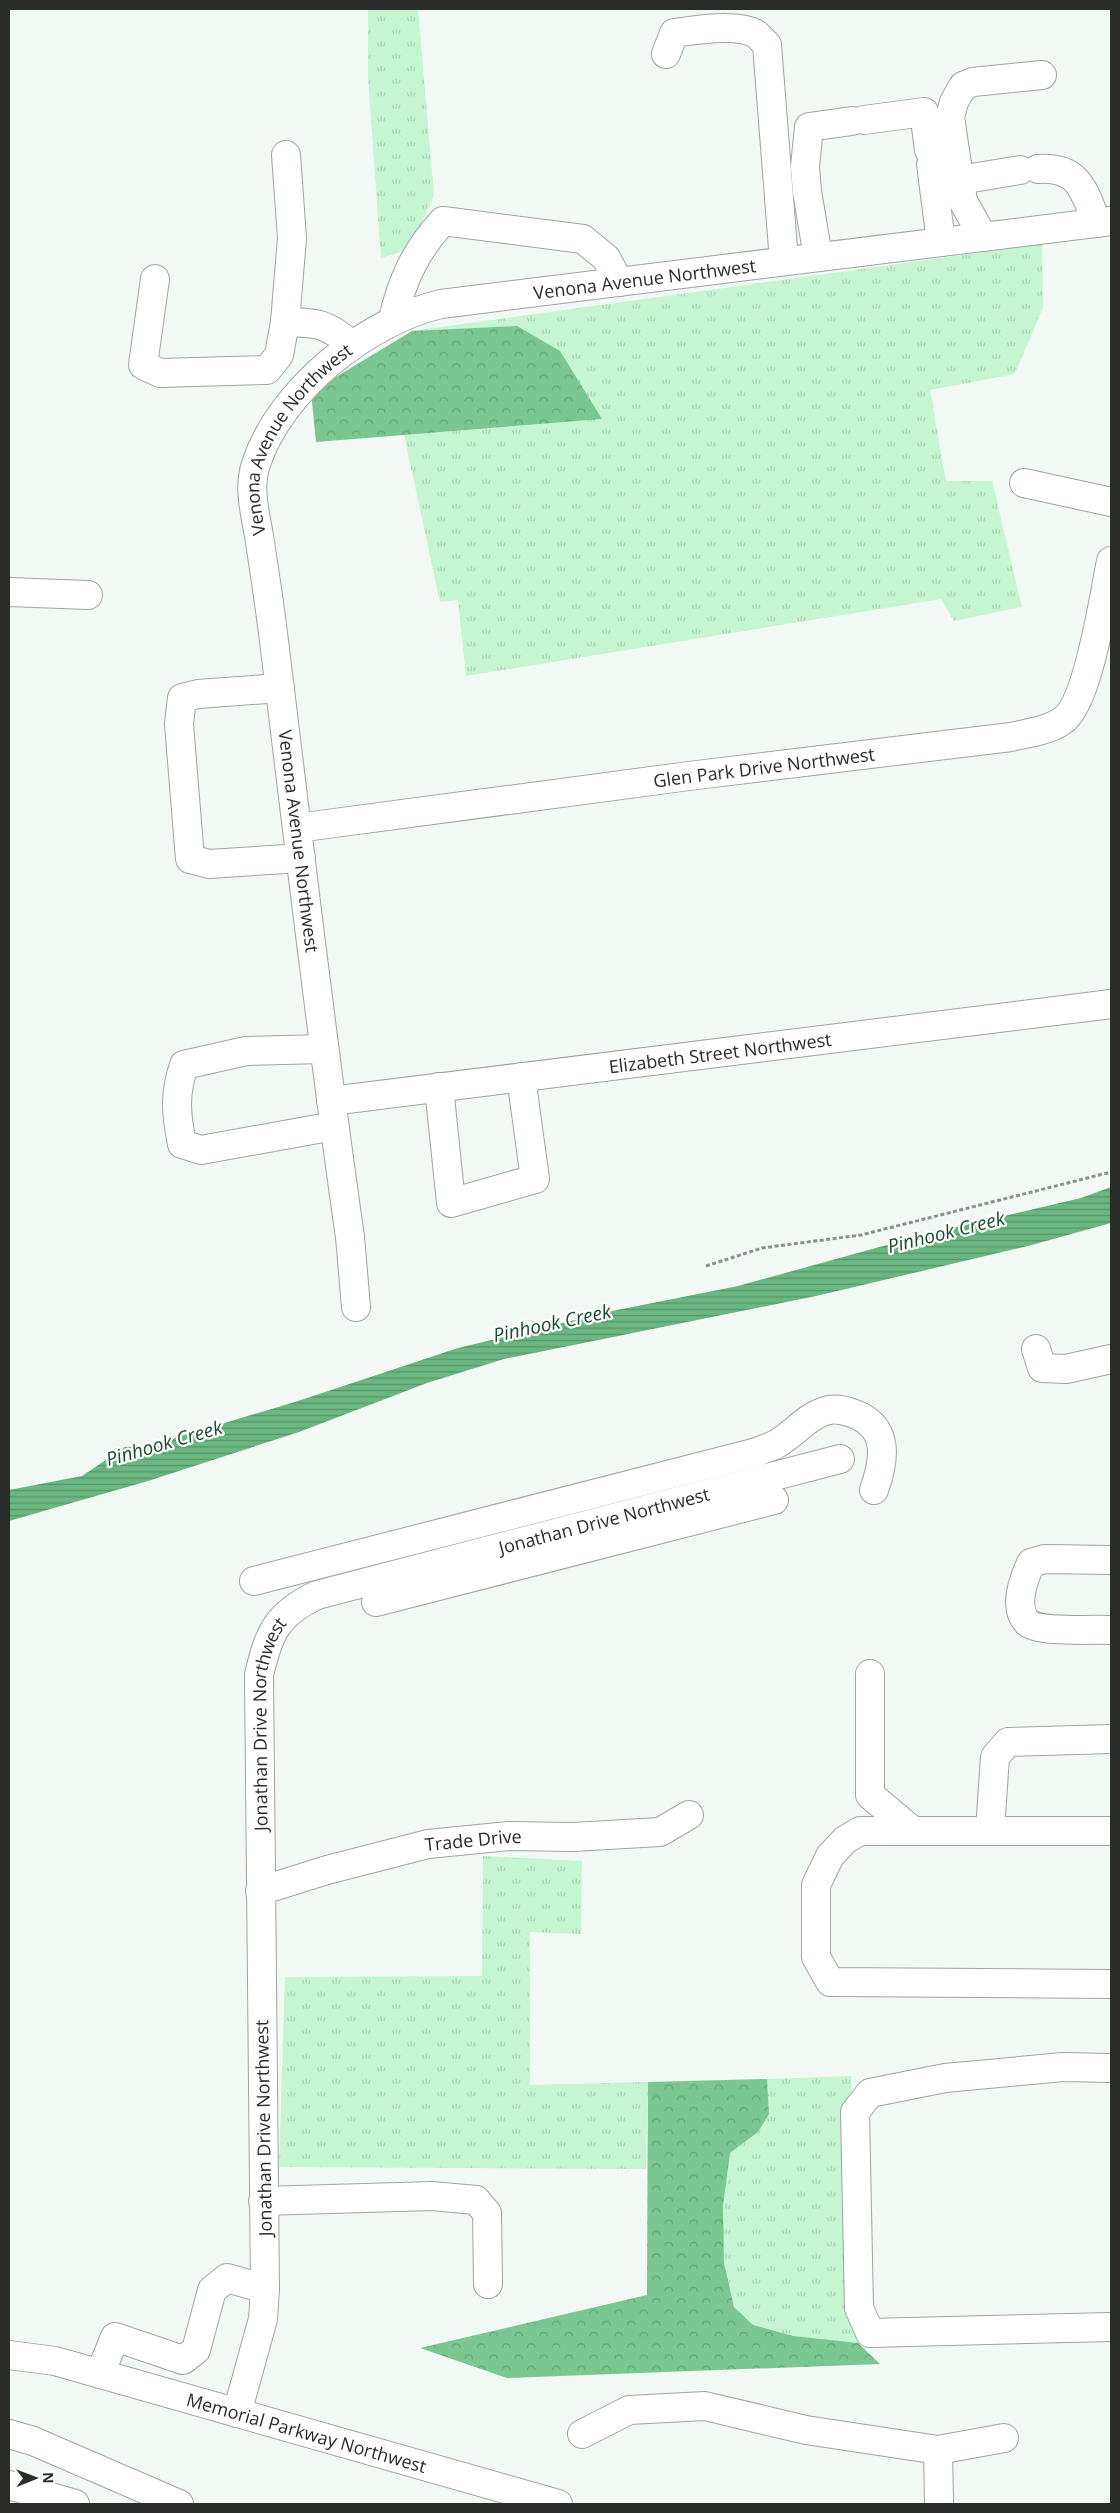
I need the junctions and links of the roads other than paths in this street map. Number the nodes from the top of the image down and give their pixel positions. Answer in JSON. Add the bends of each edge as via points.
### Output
{"nodes":[{"id":1,"x":666,"y":54,"type":"dead end"},
{"id":2,"x":1042,"y":75,"type":"dead end"},
{"id":3,"x":286,"y":155,"type":"dead end"},
{"id":4,"x":960,"y":180,"type":"junction"},
{"id":5,"x":1104,"y":222,"type":"edge"},
{"id":6,"x":984,"y":237,"type":"junction"},
{"id":7,"x":941,"y":242,"type":"junction"},
{"id":8,"x":818,"y":257,"type":"junction"},
{"id":9,"x":784,"y":261,"type":"junction"},
{"id":10,"x":155,"y":279,"type":"dead end"},
{"id":11,"x":619,"y":282,"type":"junction"},
{"id":12,"x":394,"y":319,"type":"junction"},
{"id":13,"x":285,"y":322,"type":"junction"},
{"id":14,"x":352,"y":345,"type":"junction"},
{"id":15,"x":1024,"y":483,"type":"dead end"},
{"id":16,"x":1111,"y":502,"type":"edge"},
{"id":17,"x":1111,"y":561,"type":"edge"},
{"id":18,"x":9,"y":592,"type":"edge"},
{"id":19,"x":88,"y":595,"type":"dead end"},
{"id":20,"x":280,"y":688,"type":"junction"},
{"id":21,"x":297,"y":828,"type":"junction"},
{"id":22,"x":301,"y":858,"type":"junction"},
{"id":23,"x":1111,"y":1004,"type":"edge"},
{"id":24,"x":324,"y":1050,"type":"junction"},
{"id":25,"x":520,"y":1077,"type":"junction"},
{"id":26,"x":439,"y":1087,"type":"junction"},
{"id":27,"x":332,"y":1113,"type":"junction"},
{"id":28,"x":356,"y":1307,"type":"dead end"},
{"id":29,"x":1036,"y":1349,"type":"dead end"},
{"id":30,"x":1111,"y":1359,"type":"edge"},
{"id":31,"x":740,"y":1456,"type":"junction"},
{"id":32,"x":840,"y":1460,"type":"dead end"},
{"id":33,"x":681,"y":1472,"type":"junction"},
{"id":34,"x":622,"y":1486,"type":"junction"},
{"id":35,"x":874,"y":1490,"type":"dead end"},
{"id":36,"x":758,"y":1496,"type":"junction"},
{"id":37,"x":566,"y":1501,"type":"junction"},
{"id":38,"x":690,"y":1510,"type":"junction"},
{"id":39,"x":506,"y":1516,"type":"junction"},
{"id":40,"x":631,"y":1525,"type":"junction"},
{"id":41,"x":449,"y":1531,"type":"junction"},
{"id":42,"x":576,"y":1539,"type":"junction"},
{"id":43,"x":388,"y":1546,"type":"junction"},
{"id":44,"x":515,"y":1555,"type":"junction"},
{"id":45,"x":1111,"y":1560,"type":"edge"},
{"id":46,"x":459,"y":1570,"type":"junction"},
{"id":47,"x":254,"y":1581,"type":"dead end"},
{"id":48,"x":391,"y":1591,"type":"junction"},
{"id":49,"x":1111,"y":1630,"type":"edge"},
{"id":50,"x":870,"y":1674,"type":"dead end"},
{"id":51,"x":1111,"y":1739,"type":"edge"},
{"id":52,"x":689,"y":1815,"type":"dead end"},
{"id":53,"x":990,"y":1830,"type":"junction"},
{"id":54,"x":913,"y":1831,"type":"junction"},
{"id":55,"x":1111,"y":1831,"type":"edge"},
{"id":56,"x":260,"y":1891,"type":"junction"},
{"id":57,"x":1111,"y":1984,"type":"edge"},
{"id":58,"x":1111,"y":2068,"type":"edge"},
{"id":59,"x":263,"y":2201,"type":"junction"},
{"id":60,"x":488,"y":2284,"type":"dead end"},
{"id":61,"x":265,"y":2288,"type":"junction"},
{"id":62,"x":1111,"y":2327,"type":"edge"},
{"id":63,"x":9,"y":2347,"type":"edge"},
{"id":64,"x":9,"y":2355,"type":"edge"},
{"id":65,"x":55,"y":2361,"type":"junction"},
{"id":66,"x":100,"y":2374,"type":"junction"},
{"id":67,"x":238,"y":2413,"type":"junction"},
{"id":68,"x":9,"y":2434,"type":"edge"},
{"id":69,"x":582,"y":2434,"type":"dead end"},
{"id":70,"x":1004,"y":2438,"type":"dead end"},
{"id":71,"x":938,"y":2450,"type":"junction"},
{"id":72,"x":9,"y":2485,"type":"edge"},
{"id":73,"x":75,"y":2504,"type":"edge"},
{"id":74,"x":179,"y":2504,"type":"edge"},
{"id":75,"x":558,"y":2504,"type":"edge"},
{"id":76,"x":939,"y":2504,"type":"edge"}],
"edges":[{"from":1,"to":9,"type":"main road","via":[[674,33],[709,28],[755,34],[767,45]]},
{"from":2,"to":4,"type":"main road","via":[[973,82],[963,86],[950,117]]},
{"from":3,"to":13,"type":"main road","via":[[292,238]]},
{"from":4,"to":5,"type":"main road","via":[[1051,168],[1074,177]]},
{"from":4,"to":6,"type":"main road","via":[[963,201]]},
{"from":5,"to":6,"type":"main road","name":"Venona Avenue Northwest"},
{"from":6,"to":7,"type":"main road","name":"Venona Avenue Northwest"},
{"from":7,"to":8,"type":"main road","name":"Venona Avenue Northwest"},
{"from":7,"to":8,"type":"main road","via":[[924,112],[858,120],[809,127],[806,175]]},
{"from":8,"to":9,"type":"main road","name":"Venona Avenue Northwest"},
{"from":9,"to":11,"type":"main road","name":"Venona Avenue Northwest"},
{"from":10,"to":13,"type":"main road","via":[[143,364],[160,373],[267,370],[279,356]]},
{"from":11,"to":12,"type":"main road","name":"Venona Avenue Northwest","via":[[442,304]]},
{"from":11,"to":12,"type":"main road","via":[[606,258],[583,239],[443,221],[424,241],[400,288]]},
{"from":12,"to":14,"type":"main road","name":"Venona Avenue Northwest"},
{"from":13,"to":14,"type":"main road","via":[[311,322],[333,329]]},
{"from":14,"to":20,"type":"main road","name":"Venona Avenue Northwest","via":[[305,386],[282,412],[266,437],[255,466],[252,492]]},
{"from":15,"to":16,"type":"main road"},
{"from":17,"to":21,"type":"main road","name":"Glen Park Drive Northwest","via":[[1078,700],[1064,720],[1043,730],[1011,737]]},
{"from":18,"to":19,"type":"main road"},
{"from":20,"to":21,"type":"main road","name":"Venona Avenue Northwest"},
{"from":20,"to":22,"type":"main road","via":[[182,698],[178,724],[190,859],[210,864]]},
{"from":21,"to":22,"type":"main road","name":"Venona Avenue Northwest"},
{"from":22,"to":24,"type":"main road","name":"Venona Avenue Northwest"},
{"from":23,"to":25,"type":"main road","name":"Elizabeth Street Northwest"},
{"from":24,"to":27,"type":"main road","name":"Venona Avenue Northwest"},
{"from":24,"to":27,"type":"main road","name":"Elizabeth Street Northwest","via":[[246,1051],[184,1065],[177,1086],[176,1114],[182,1144],[201,1150]]},
{"from":25,"to":26,"type":"main road","name":"Elizabeth Street Northwest"},
{"from":25,"to":26,"type":"main road","via":[[535,1179],[451,1203]]},
{"from":26,"to":27,"type":"main road","name":"Elizabeth Street Northwest"},
{"from":27,"to":28,"type":"main road","name":"Venona Avenue Northwest","via":[[350,1237]]},
{"from":29,"to":30,"type":"main road","via":[[1042,1368],[1066,1368]]},
{"from":31,"to":33,"type":"main road"},
{"from":31,"to":35,"type":"main road","via":[[778,1443],[803,1422],[827,1410],[842,1410],[862,1416],[875,1428],[883,1449]]},
{"from":31,"to":36,"type":"main road"},
{"from":32,"to":36,"type":"main road","name":"Jonathan Drive Northwest"},
{"from":33,"to":34,"type":"main road"},
{"from":33,"to":38,"type":"main road"},
{"from":34,"to":37,"type":"main road"},
{"from":34,"to":40,"type":"main road"},
{"from":36,"to":38,"type":"main road","name":"Jonathan Drive Northwest"},
{"from":37,"to":39,"type":"main road"},
{"from":37,"to":42,"type":"main road"},
{"from":38,"to":40,"type":"main road","name":"Jonathan Drive Northwest"},
{"from":39,"to":41,"type":"main road"},
{"from":39,"to":44,"type":"main road"},
{"from":40,"to":42,"type":"main road","name":"Jonathan Drive Northwest"},
{"from":41,"to":43,"type":"main road"},
{"from":41,"to":46,"type":"main road"},
{"from":42,"to":44,"type":"main road","name":"Jonathan Drive Northwest"},
{"from":43,"to":47,"type":"main road"},
{"from":43,"to":48,"type":"main road"},
{"from":44,"to":46,"type":"main road","name":"Jonathan Drive Northwest"},
{"from":45,"to":49,"type":"main road","via":[[1046,1559],[1031,1563],[1022,1582],[1022,1612],[1028,1623],[1039,1628]]},
{"from":46,"to":48,"type":"main road","name":"Jonathan Drive Northwest"},
{"from":48,"to":56,"type":"main road","name":"Jonathan Drive Northwest","via":[[317,1595],[295,1605],[278,1621],[269,1640],[259,1674]]},
{"from":50,"to":54,"type":"main road","via":[[870,1795]]},
{"from":51,"to":53,"type":"main road","via":[[1008,1742],[995,1757]]},
{"from":52,"to":56,"type":"main road","name":"Trade Drive","via":[[660,1832],[573,1837],[509,1836],[428,1844]]},
{"from":53,"to":54,"type":"main road"},
{"from":53,"to":55,"type":"main road"},
{"from":54,"to":57,"type":"main road","via":[[860,1832],[845,1840],[830,1856],[816,1885],[816,1957],[830,1982]]},
{"from":56,"to":59,"type":"main road","name":"Jonathan Drive Northwest"},
{"from":58,"to":62,"type":"main road","via":[[1063,2067],[945,2078],[870,2093],[855,2112],[859,2308],[870,2333]]},
{"from":59,"to":60,"type":"main road","via":[[432,2196],[476,2200],[487,2213]]},
{"from":59,"to":61,"type":"main road","name":"Jonathan Drive Northwest"},
{"from":61,"to":66,"type":"main road","via":[[227,2278],[212,2290],[196,2350],[183,2360],[115,2337]]},
{"from":61,"to":67,"type":"main road","name":"Jonathan Drive Northwest","via":[[263,2319]]},
{"from":63,"to":65,"type":"main road","name":"Memorial Parkway Northwest"},
{"from":64,"to":65,"type":"main road","name":"Memorial Parkway Northwest"},
{"from":65,"to":66,"type":"main road","name":"Memorial Parkway Northwest"},
{"from":66,"to":67,"type":"main road","name":"Memorial Parkway Northwest"},
{"from":67,"to":75,"type":"main road","name":"Memorial Parkway Northwest"},
{"from":68,"to":74,"type":"main road","via":[[33,2441]]},
{"from":69,"to":71,"type":"main road","via":[[629,2410],[705,2406],[806,2430]]},
{"from":70,"to":71,"type":"main road"},
{"from":71,"to":76,"type":"main road"},
{"from":72,"to":73,"type":"main road"}]}
